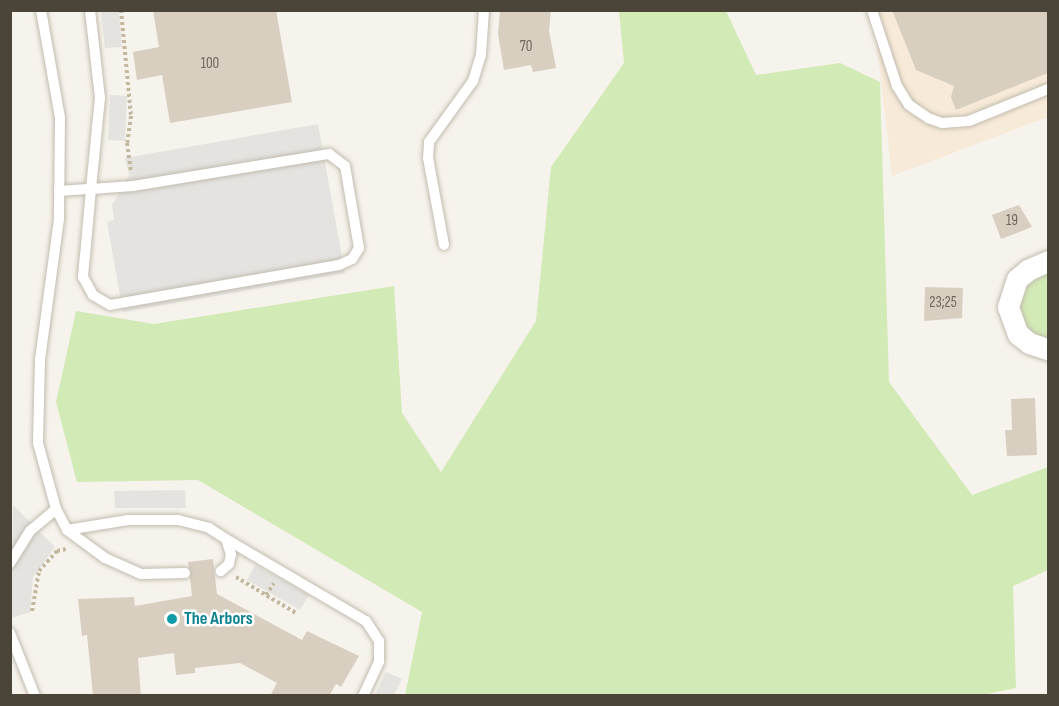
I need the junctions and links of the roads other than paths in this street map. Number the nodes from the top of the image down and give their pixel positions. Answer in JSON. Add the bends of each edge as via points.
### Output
{"nodes":[{"id":1,"x":41,"y":10,"type":"edge"},
{"id":2,"x":90,"y":10,"type":"edge"},
{"id":3,"x":484,"y":10,"type":"edge"},
{"id":4,"x":872,"y":10,"type":"edge"},
{"id":5,"x":1048,"y":89,"type":"edge"},
{"id":6,"x":91,"y":189,"type":"junction"},
{"id":7,"x":59,"y":191,"type":"junction"},
{"id":8,"x":444,"y":245,"type":"dead end"},
{"id":9,"x":1048,"y":261,"type":"edge"},
{"id":10,"x":1048,"y":349,"type":"edge"},
{"id":11,"x":56,"y":508,"type":"junction"},
{"id":12,"x":67,"y":530,"type":"junction"},
{"id":13,"x":226,"y":539,"type":"junction"},
{"id":14,"x":10,"y":563,"type":"edge"},
{"id":15,"x":225,"y":572,"type":"road end"},
{"id":16,"x":185,"y":573,"type":"dead end"},
{"id":17,"x":10,"y":633,"type":"edge"},
{"id":18,"x":35,"y":696,"type":"edge"},
{"id":19,"x":363,"y":696,"type":"edge"}],
"edges":[{"from":1,"to":7,"type":"lane","via":[[60,118]]},
{"from":2,"to":6,"type":"lane","via":[[100,98]]},
{"from":3,"to":8,"type":"lane","via":[[481,55],[473,81],[429,142],[428,158]]},
{"from":4,"to":5,"type":"lane","via":[[897,86],[909,105],[928,118],[942,123],[969,121]]},
{"from":6,"to":6,"type":"lane","via":[[133,186],[329,154],[345,166],[359,248],[352,259],[339,265],[110,305],[93,295],[83,277]]},
{"from":6,"to":7,"type":"lane"},
{"from":7,"to":11,"type":"lane","via":[[40,360],[38,443]]},
{"from":9,"to":10,"type":"street","via":[[1017,279],[1008,307],[1018,334],[1029,343]]},
{"from":11,"to":12,"type":"lane"},
{"from":11,"to":14,"type":"lane","via":[[30,531]]},
{"from":12,"to":13,"type":"lane","via":[[129,520],[178,520],[209,528]]},
{"from":12,"to":16,"type":"lane","via":[[105,558],[141,574]]},
{"from":13,"to":15,"type":"lane","via":[[231,554]]},
{"from":13,"to":19,"type":"lane","via":[[366,621],[379,641],[379,662]]},
{"from":17,"to":18,"type":"lane"}]}
